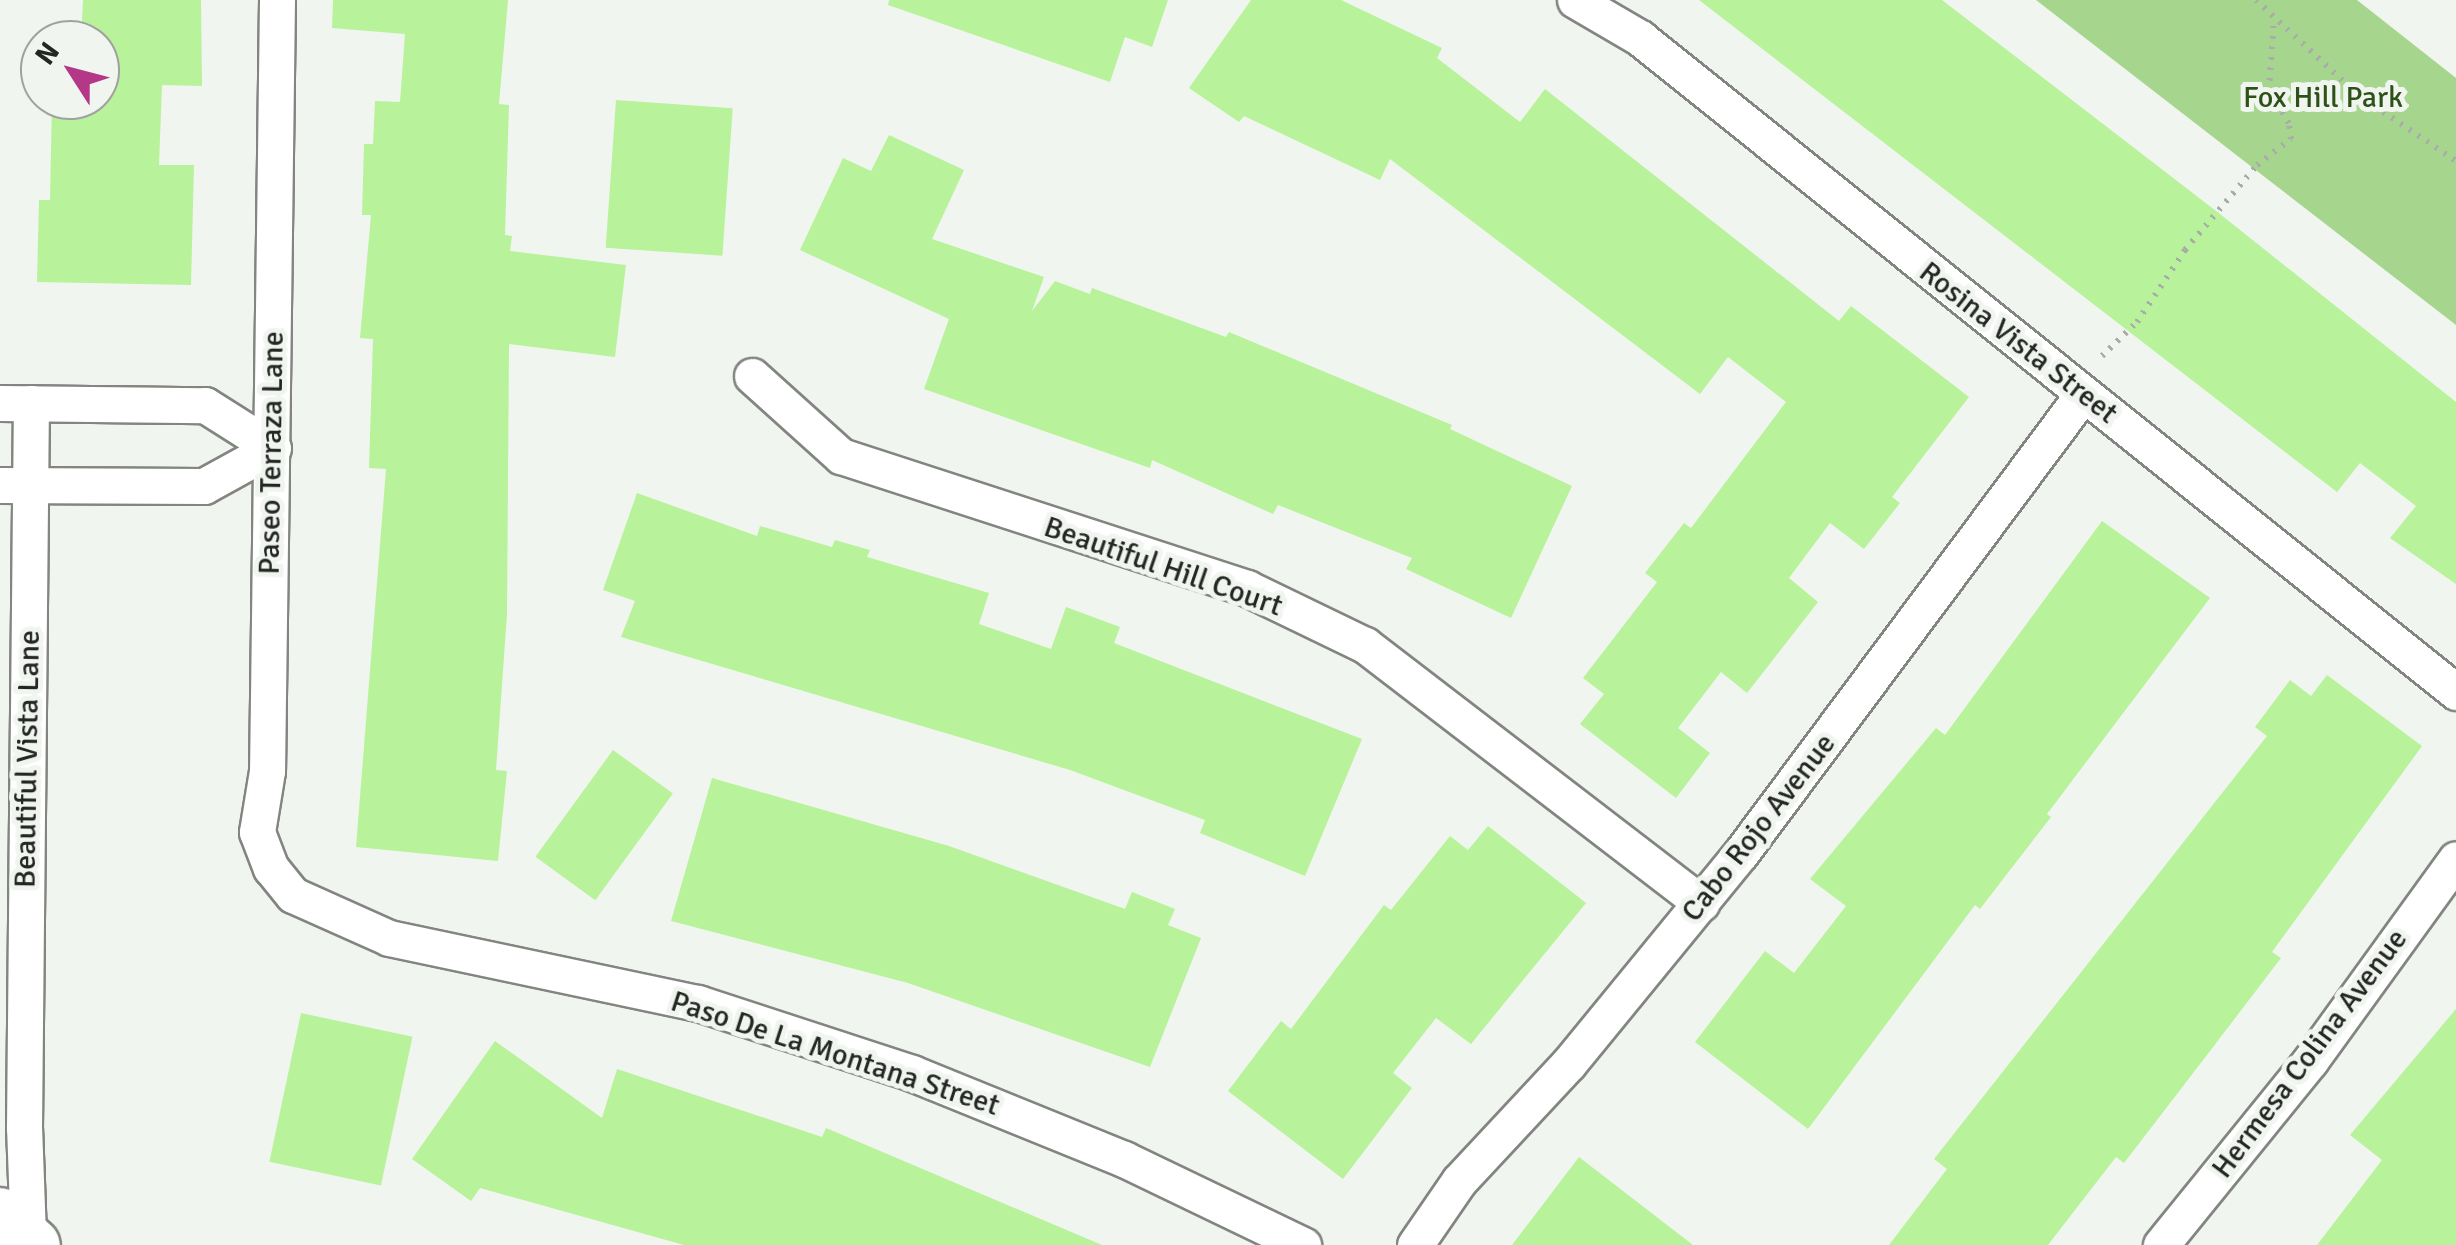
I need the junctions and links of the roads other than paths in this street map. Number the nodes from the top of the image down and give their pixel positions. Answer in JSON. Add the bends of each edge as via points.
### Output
{"nodes":[{"id":1,"x":276,"y":0,"type":"edge"},
{"id":2,"x":1575,"y":0,"type":"edge"},
{"id":3,"x":752,"y":376,"type":"dead end"},
{"id":4,"x":2083,"y":394,"type":"junction"},
{"id":5,"x":16,"y":403,"type":"edge"},
{"id":6,"x":273,"y":448,"type":"junction"},
{"id":7,"x":15,"y":485,"type":"edge"},
{"id":8,"x":2456,"y":692,"type":"edge"},
{"id":9,"x":2456,"y":860,"type":"edge"},
{"id":10,"x":293,"y":895,"type":"joint"},
{"id":11,"x":1701,"y":903,"type":"junction"},
{"id":12,"x":21,"y":1231,"type":"edge"},
{"id":13,"x":1303,"y":1245,"type":"edge"},
{"id":14,"x":1416,"y":1245,"type":"edge"},
{"id":15,"x":2161,"y":1245,"type":"edge"}],
"edges":[{"from":1,"to":6,"type":"street","name":"Paseo Terraza Lane"},
{"from":2,"to":4,"type":"street","name":"Rosina Vista Street","via":[[1640,38]]},
{"from":3,"to":11,"type":"street","name":"Beautiful Hill Court","via":[[841,456],[1246,588],[1366,645]]},
{"from":4,"to":8,"type":"street","name":"Rosina Vista Street"},
{"from":4,"to":11,"type":"street","name":"Cabo Rojo Avenue"},
{"from":5,"to":6,"type":"street","via":[[205,406]]},
{"from":5,"to":7,"type":"street","name":"Beautiful Vista Lane"},
{"from":6,"to":7,"type":"street","via":[[204,486]]},
{"from":6,"to":10,"type":"street","name":"Paseo Terraza Lane","via":[[267,771],[257,832],[271,868]]},
{"from":7,"to":12,"type":"street","name":"Beautiful Vista Lane"},
{"from":9,"to":15,"type":"street","name":"Hermesa Colina Avenue","via":[[2310,1062]]},
{"from":10,"to":13,"type":"street","name":"Paso De La Montana Street","via":[[388,938],[698,1003],[912,1072],[1124,1159]]},
{"from":11,"to":14,"type":"street","name":"Cabo Rojo Avenue","via":[[1569,1063],[1459,1181]]}]}
